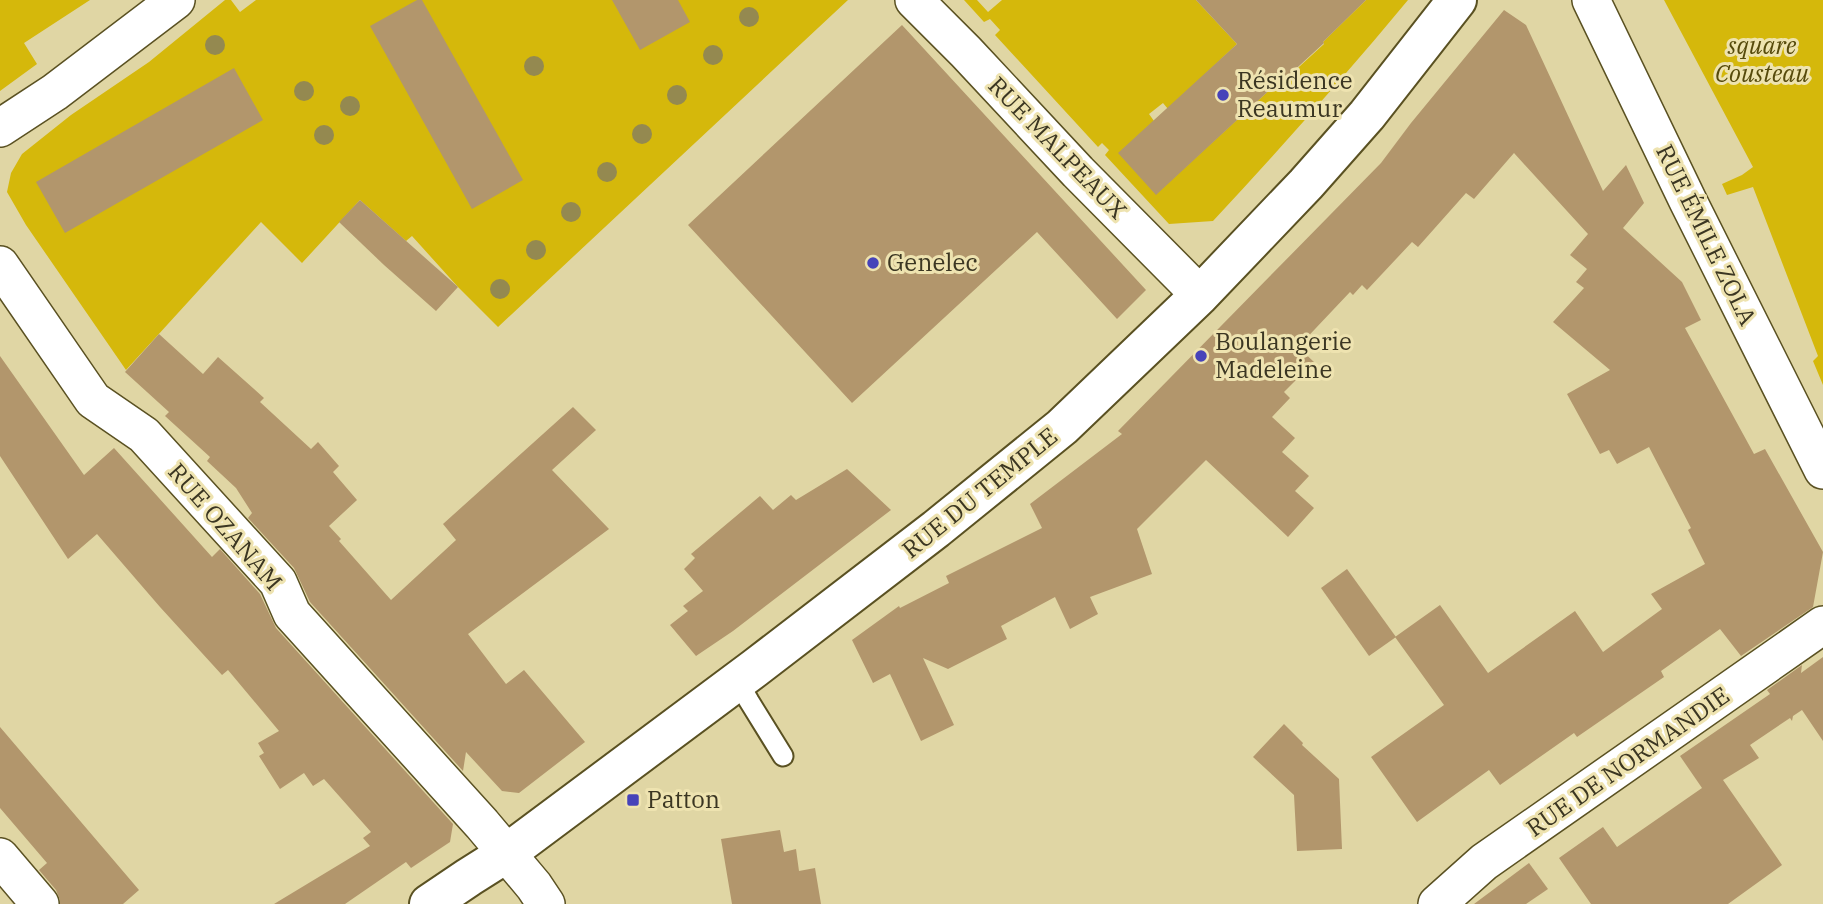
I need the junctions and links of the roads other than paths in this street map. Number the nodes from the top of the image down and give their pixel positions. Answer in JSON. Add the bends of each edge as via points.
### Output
{"nodes":[{"id":1,"x":176,"y":0,"type":"edge"},
{"id":2,"x":914,"y":0,"type":"edge"},
{"id":3,"x":1457,"y":0,"type":"edge"},
{"id":4,"x":1591,"y":0,"type":"edge"},
{"id":5,"x":0,"y":128,"type":"edge"},
{"id":6,"x":0,"y":265,"type":"edge"},
{"id":7,"x":1200,"y":295,"type":"junction"},
{"id":8,"x":1823,"y":470,"type":"edge"},
{"id":9,"x":1823,"y":625,"type":"edge"},
{"id":10,"x":737,"y":680,"type":"junction"},
{"id":11,"x":783,"y":756,"type":"dead end"},
{"id":12,"x":507,"y":853,"type":"junction"},
{"id":13,"x":0,"y":856,"type":"edge"},
{"id":14,"x":40,"y":904,"type":"edge"},
{"id":15,"x":429,"y":904,"type":"edge"},
{"id":16,"x":546,"y":904,"type":"edge"},
{"id":17,"x":1437,"y":904,"type":"edge"}],
"edges":[{"from":1,"to":5,"type":"street"},
{"from":2,"to":7,"type":"street","name":"RUE MALPEAUX"},
{"from":3,"to":7,"type":"street","name":"RUE DU TEMPLE","via":[[1367,115]]},
{"from":4,"to":8,"type":"street","name":"RUE ÉMILE ZOLA"},
{"from":6,"to":12,"type":"street","name":"RUE OZANAM","via":[[93,400],[144,435],[278,582],[292,614]]},
{"from":7,"to":10,"type":"street","name":"RUE DU TEMPLE","via":[[1062,427]]},
{"from":9,"to":17,"type":"street","name":"RUE DE NORMANDIE","via":[[1484,862]]},
{"from":10,"to":11,"type":"lane"},
{"from":10,"to":12,"type":"street","name":"RUE DU TEMPLE"},
{"from":12,"to":15,"type":"street","name":"RUE DU TEMPLE"},
{"from":12,"to":16,"type":"street","name":"RUE OZANAM"},
{"from":13,"to":14,"type":"street"}]}
